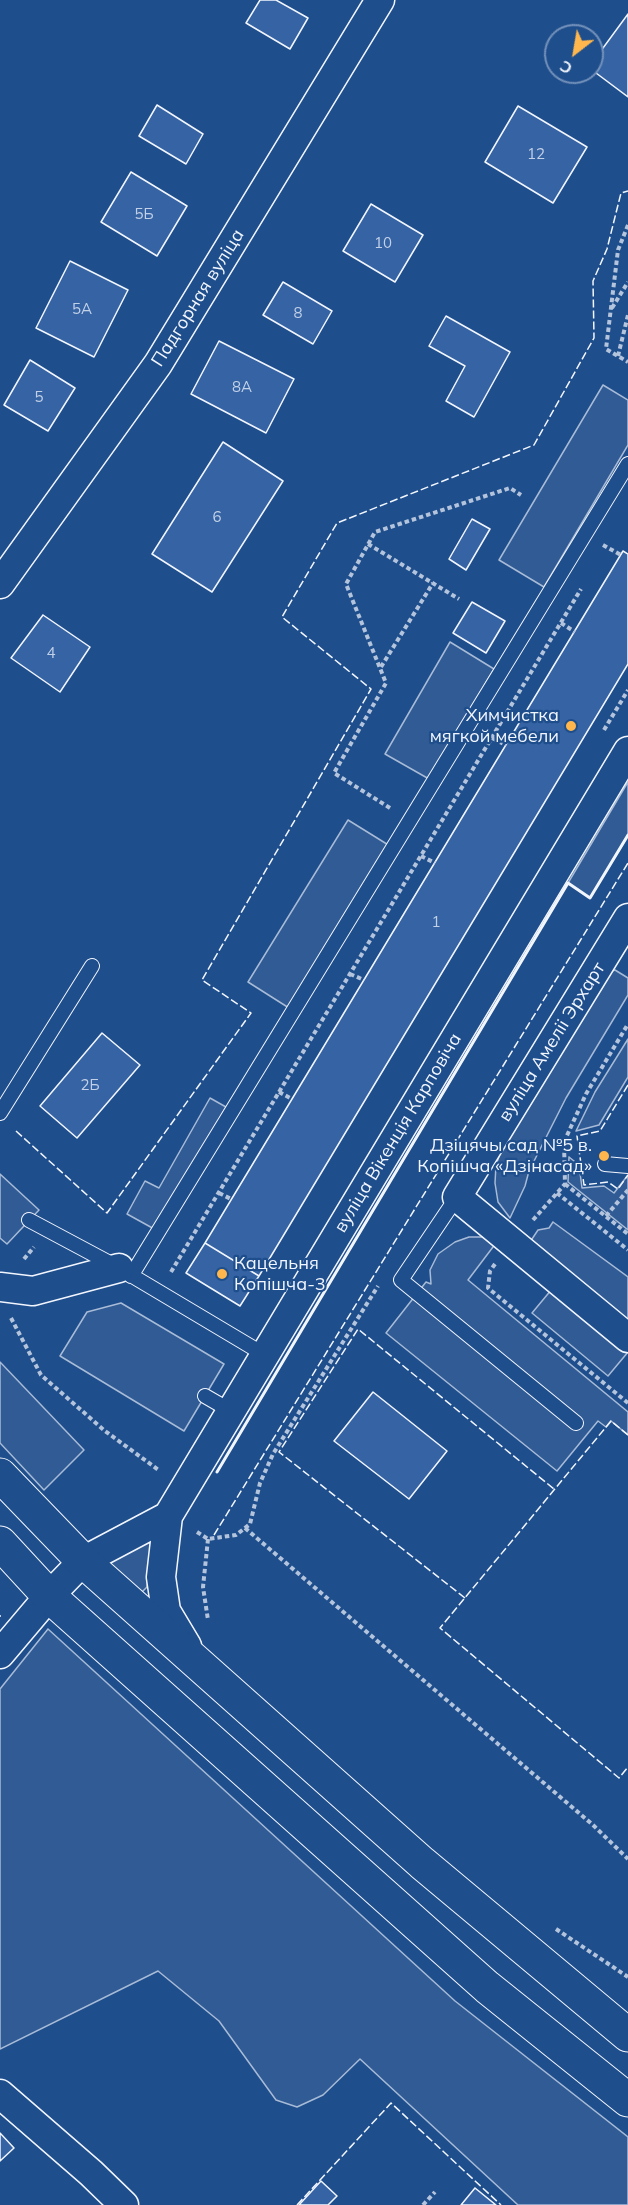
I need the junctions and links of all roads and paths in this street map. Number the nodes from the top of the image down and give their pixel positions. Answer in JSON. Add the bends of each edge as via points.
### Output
{"nodes":[{"id":1,"x":380,"y":0,"type":"edge"},
{"id":2,"x":628,"y":225,"type":"edge"},
{"id":3,"x":628,"y":282,"type":"edge"},
{"id":4,"x":610,"y":311,"type":"junction"},
{"id":5,"x":628,"y":315,"type":"edge"},
{"id":6,"x":618,"y":356,"type":"junction"},
{"id":7,"x":628,"y":362,"type":"edge"},
{"id":8,"x":628,"y":464,"type":"edge"},
{"id":9,"x":521,"y":495,"type":"dead end"},
{"id":10,"x":612,"y":538,"type":"dead end"},
{"id":11,"x":368,"y":544,"type":"junction"},
{"id":12,"x":601,"y":556,"type":"dead end"},
{"id":13,"x":433,"y":583,"type":"junction"},
{"id":14,"x":0,"y":584,"type":"edge"},
{"id":15,"x":584,"y":585,"type":"dead end"},
{"id":16,"x":459,"y":599,"type":"dead end"},
{"id":17,"x":561,"y":623,"type":"junction"},
{"id":18,"x":575,"y":632,"type":"dead end"},
{"id":19,"x":381,"y":667,"type":"junction"},
{"id":20,"x":492,"y":738,"type":"junction"},
{"id":21,"x":506,"y":745,"type":"dead end"},
{"id":22,"x":628,"y":751,"type":"edge"},
{"id":23,"x":395,"y":810,"type":"dead end"},
{"id":24,"x":421,"y":856,"type":"junction"},
{"id":25,"x":435,"y":863,"type":"dead end"},
{"id":26,"x":628,"y":918,"type":"edge"},
{"id":27,"x":92,"y":966,"type":"dead end"},
{"id":28,"x":350,"y":974,"type":"junction"},
{"id":29,"x":364,"y":980,"type":"dead end"},
{"id":30,"x":628,"y":1024,"type":"edge"},
{"id":31,"x":279,"y":1092,"type":"junction"},
{"id":32,"x":292,"y":1099,"type":"dead end"},
{"id":33,"x":0,"y":1113,"type":"edge"},
{"id":34,"x":605,"y":1164,"type":"dead end"},
{"id":35,"x":628,"y":1166,"type":"edge"},
{"id":36,"x":628,"y":1190,"type":"edge"},
{"id":37,"x":219,"y":1192,"type":"junction"},
{"id":38,"x":557,"y":1193,"type":"dead end"},
{"id":39,"x":457,"y":1197,"type":"junction"},
{"id":40,"x":231,"y":1199,"type":"dead end"},
{"id":41,"x":606,"y":1216,"type":"junction"},
{"id":42,"x":29,"y":1220,"type":"dead end"},
{"id":43,"x":628,"y":1234,"type":"edge"},
{"id":44,"x":628,"y":1250,"type":"edge"},
{"id":45,"x":125,"y":1272,"type":"junction"},
{"id":46,"x":381,"y":1281,"type":"dead end"},
{"id":47,"x":165,"y":1282,"type":"dead end"},
{"id":48,"x":4,"y":1300,"type":"edge"},
{"id":49,"x":628,"y":1338,"type":"edge"},
{"id":50,"x":264,"y":1355,"type":"junction"},
{"id":51,"x":205,"y":1396,"type":"dead end"},
{"id":52,"x":231,"y":1411,"type":"junction"},
{"id":53,"x":576,"y":1423,"type":"dead end"},
{"id":54,"x":161,"y":1472,"type":"dead end"},
{"id":55,"x":0,"y":1475,"type":"edge"},
{"id":56,"x":168,"y":1516,"type":"junction"},
{"id":57,"x":245,"y":1528,"type":"junction"},
{"id":58,"x":208,"y":1539,"type":"dead end"},
{"id":59,"x":0,"y":1543,"type":"edge"},
{"id":60,"x":83,"y":1561,"type":"junction"},
{"id":61,"x":49,"y":1596,"type":"junction"},
{"id":62,"x":2,"y":1652,"type":"edge"},
{"id":63,"x":196,"y":1661,"type":"junction"},
{"id":64,"x":165,"y":1698,"type":"junction"},
{"id":65,"x":628,"y":1859,"type":"edge"},
{"id":66,"x":628,"y":2035,"type":"edge"},
{"id":67,"x":0,"y":2094,"type":"edge"},
{"id":68,"x":628,"y":2100,"type":"edge"},
{"id":69,"x":435,"y":2192,"type":"dead end"},
{"id":70,"x":124,"y":2205,"type":"edge"},
{"id":71,"x":423,"y":2205,"type":"edge"}],
"edges":[{"from":1,"to":14,"type":"street","name":"Падгорная вуліца","via":[[158,364]]},
{"from":2,"to":4,"type":"path","via":[[618,250]]},
{"from":3,"to":4,"type":"path"},
{"from":4,"to":6,"type":"path","via":[[606,349]]},
{"from":5,"to":6,"type":"path"},
{"from":6,"to":7,"type":"path"},
{"from":8,"to":45,"type":"lane"},
{"from":9,"to":11,"type":"path","via":[[510,489],[476,499],[375,532]]},
{"from":10,"to":12,"type":"path"},
{"from":11,"to":13,"type":"path"},
{"from":11,"to":19,"type":"path","via":[[346,584]]},
{"from":13,"to":16,"type":"path"},
{"from":13,"to":19,"type":"path"},
{"from":15,"to":17,"type":"path"},
{"from":17,"to":18,"type":"path"},
{"from":17,"to":20,"type":"path"},
{"from":19,"to":23,"type":"path","via":[[386,682],[334,773]]},
{"from":20,"to":21,"type":"path"},
{"from":20,"to":24,"type":"path"},
{"from":22,"to":50,"type":"street","name":"вуліца Вікенція Карповіча"},
{"from":24,"to":25,"type":"path"},
{"from":24,"to":28,"type":"path"},
{"from":26,"to":39,"type":"street","name":"вуліца Амеліі Эрхарт"},
{"from":27,"to":33,"type":"lane"},
{"from":28,"to":29,"type":"path"},
{"from":28,"to":31,"type":"path"},
{"from":30,"to":41,"type":"path","via":[[586,1094],[564,1143],[565,1184]]},
{"from":31,"to":32,"type":"path"},
{"from":31,"to":37,"type":"path"},
{"from":34,"to":35,"type":"lane"},
{"from":36,"to":41,"type":"path"},
{"from":37,"to":40,"type":"path"},
{"from":37,"to":47,"type":"path"},
{"from":38,"to":44,"type":"path"},
{"from":39,"to":49,"type":"street"},
{"from":39,"to":53,"type":"lane","via":[[401,1280]]},
{"from":41,"to":43,"type":"path"},
{"from":42,"to":45,"type":"lane"},
{"from":45,"to":48,"type":"street"},
{"from":45,"to":50,"type":"lane"},
{"from":46,"to":57,"type":"path","via":[[273,1454],[260,1483],[250,1524]]},
{"from":48,"to":54,"type":"path","via":[[42,1375],[105,1431]]},
{"from":50,"to":52,"type":"street","name":"вуліца Вікенція Карповіча"},
{"from":51,"to":52,"type":"lane"},
{"from":52,"to":56,"type":"street","name":"вуліца Вікенція Карповіча"},
{"from":55,"to":60,"type":"main road"},
{"from":56,"to":60,"type":"street"},
{"from":56,"to":63,"type":"street","via":[[161,1577],[165,1611]]},
{"from":57,"to":58,"type":"path","via":[[236,1535]]},
{"from":57,"to":65,"type":"path"},
{"from":59,"to":61,"type":"main road"},
{"from":60,"to":61,"type":"street"},
{"from":60,"to":63,"type":"main road"},
{"from":61,"to":62,"type":"street"},
{"from":61,"to":64,"type":"main road"},
{"from":63,"to":64,"type":"main road"},
{"from":63,"to":66,"type":"main road","via":[[422,1863]]},
{"from":64,"to":68,"type":"main road","via":[[487,1987]]},
{"from":67,"to":70,"type":"street"},
{"from":69,"to":71,"type":"path"}]}
